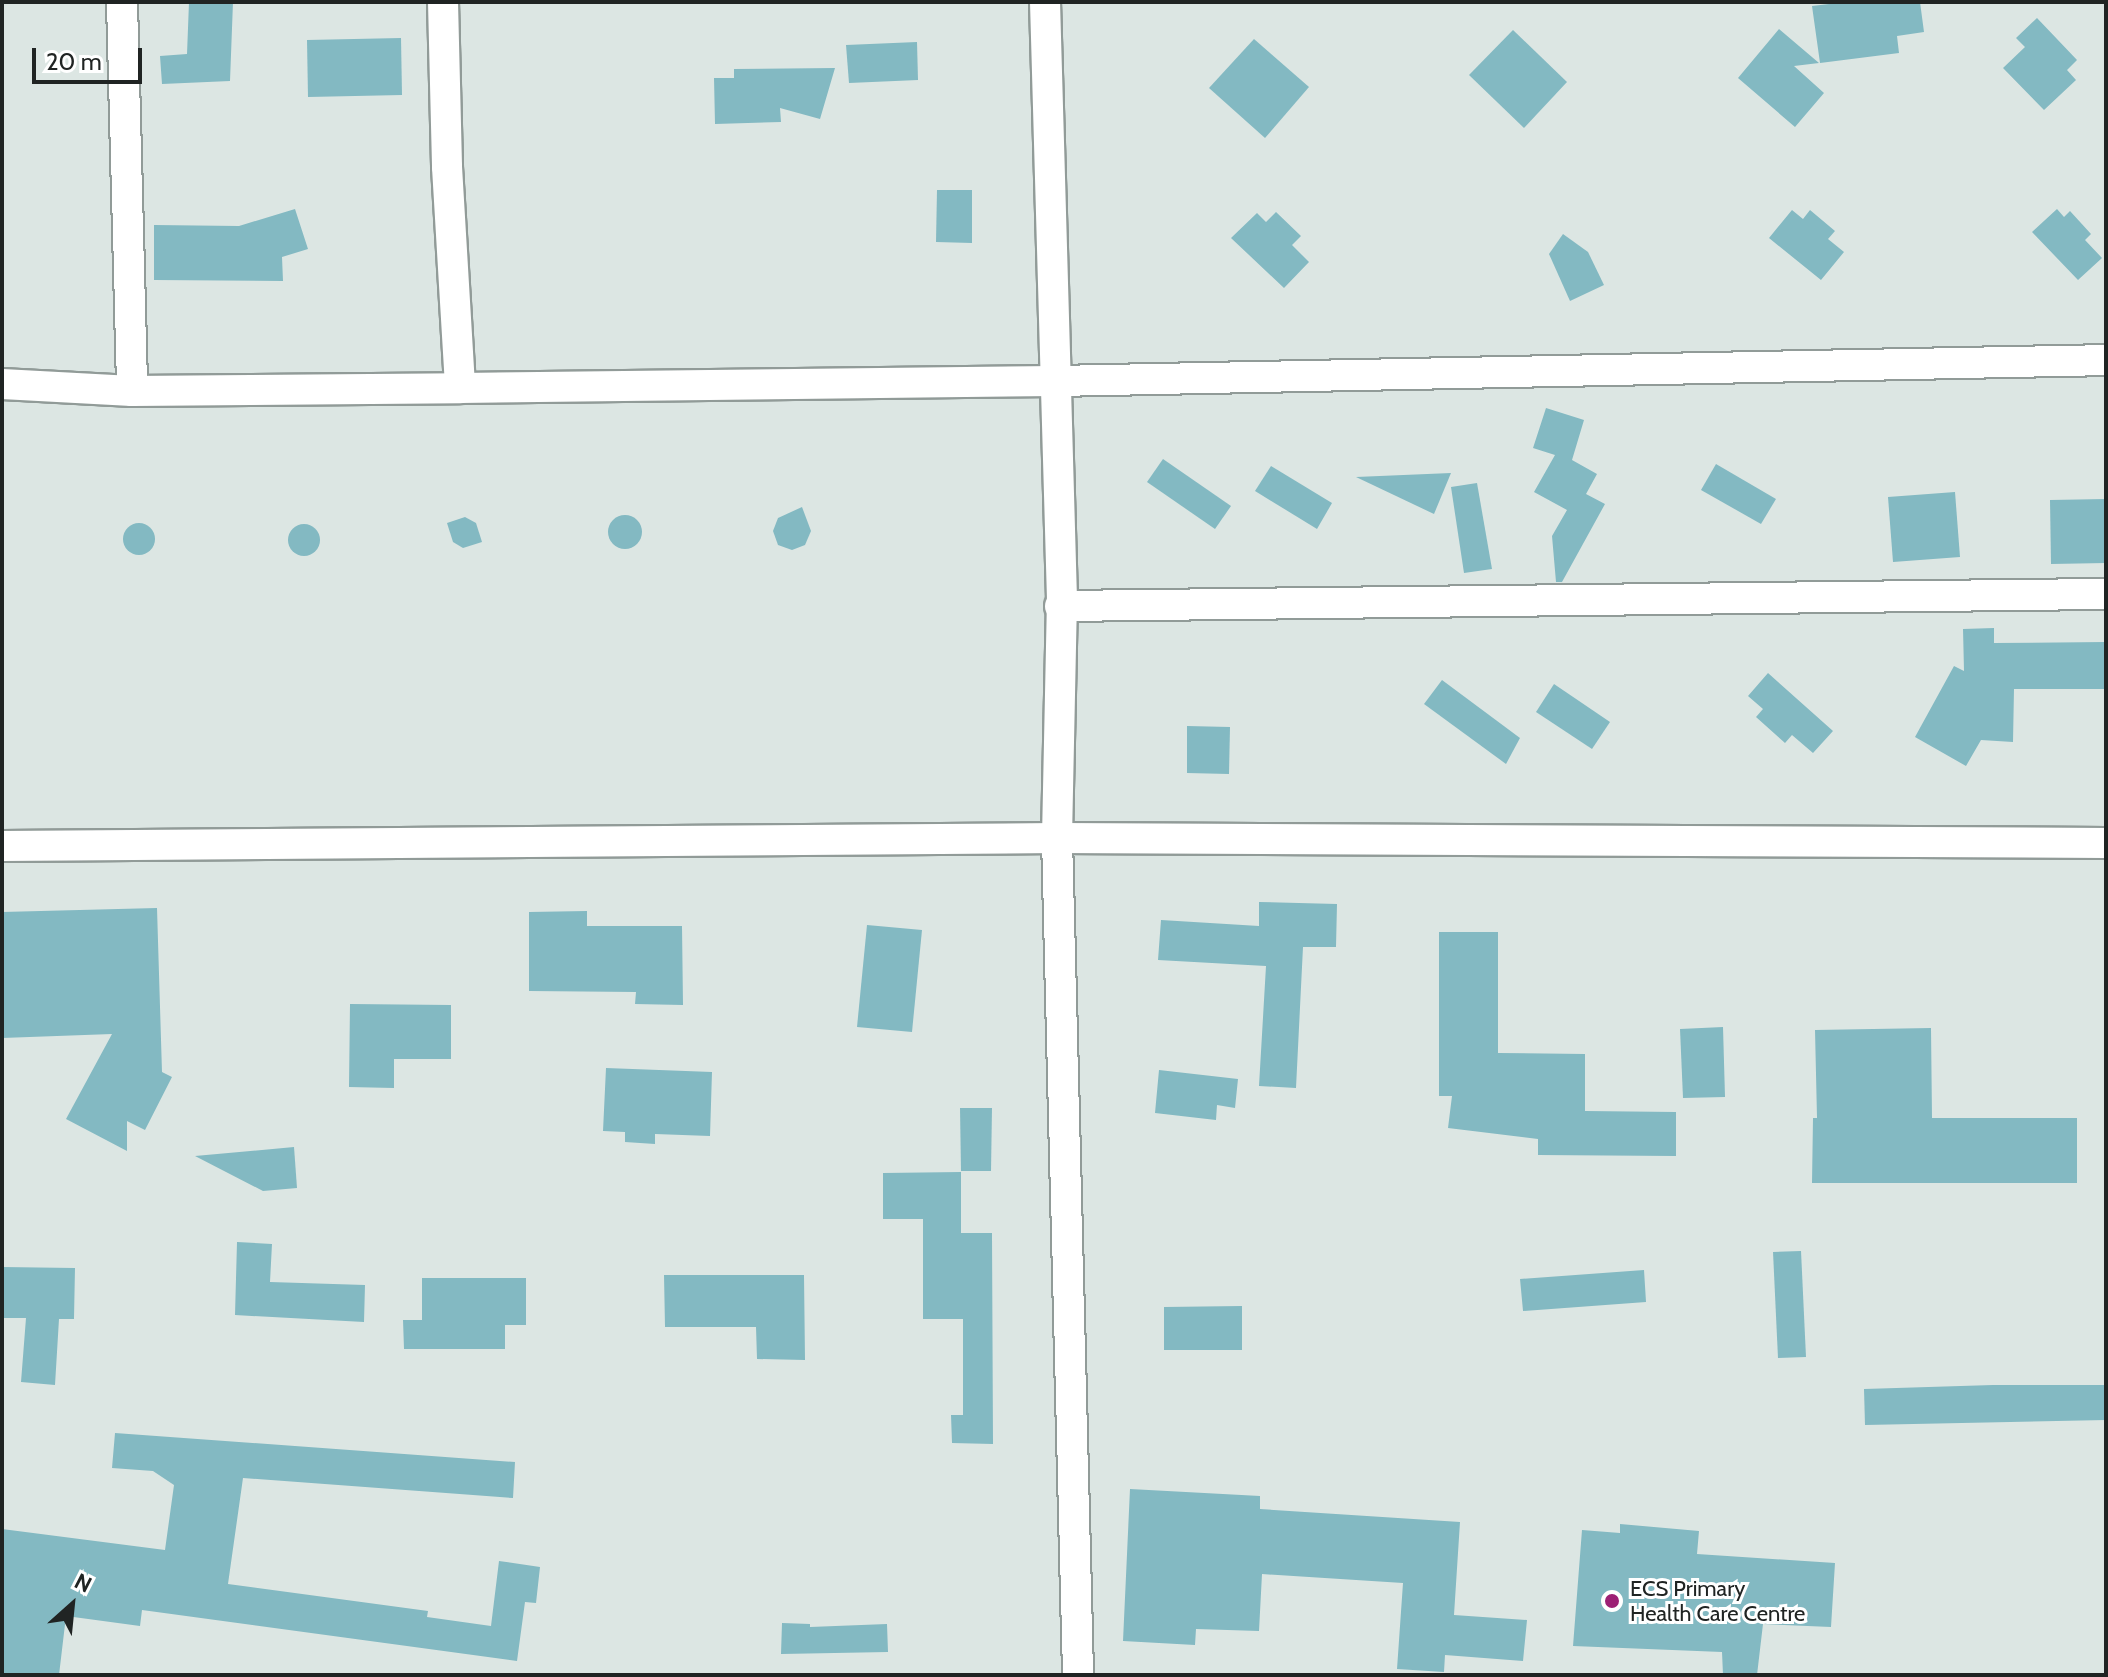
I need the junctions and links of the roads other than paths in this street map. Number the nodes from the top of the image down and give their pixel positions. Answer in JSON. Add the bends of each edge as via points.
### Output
{"nodes":[{"id":1,"x":122,"y":2,"type":"edge"},
{"id":2,"x":443,"y":2,"type":"edge"},
{"id":3,"x":1045,"y":2,"type":"edge"},
{"id":4,"x":2106,"y":360,"type":"edge"},
{"id":5,"x":1055,"y":381,"type":"junction"},
{"id":6,"x":2,"y":384,"type":"edge"},
{"id":7,"x":460,"y":388,"type":"junction"},
{"id":8,"x":132,"y":391,"type":"junction"},
{"id":9,"x":2106,"y":594,"type":"edge"},
{"id":10,"x":1060,"y":606,"type":"junction"},
{"id":11,"x":1057,"y":838,"type":"junction"},
{"id":12,"x":2106,"y":843,"type":"edge"},
{"id":13,"x":2,"y":846,"type":"edge"},
{"id":14,"x":1078,"y":1675,"type":"edge"}],
"edges":[{"from":1,"to":8,"type":"street"},
{"from":2,"to":7,"type":"street"},
{"from":3,"to":5,"type":"street"},
{"from":4,"to":5,"type":"street"},
{"from":5,"to":7,"type":"street"},
{"from":5,"to":10,"type":"street"},
{"from":6,"to":8,"type":"street"},
{"from":7,"to":8,"type":"street"},
{"from":9,"to":10,"type":"street"},
{"from":10,"to":11,"type":"street"},
{"from":11,"to":12,"type":"street"},
{"from":11,"to":13,"type":"street"},
{"from":11,"to":14,"type":"street"}]}
